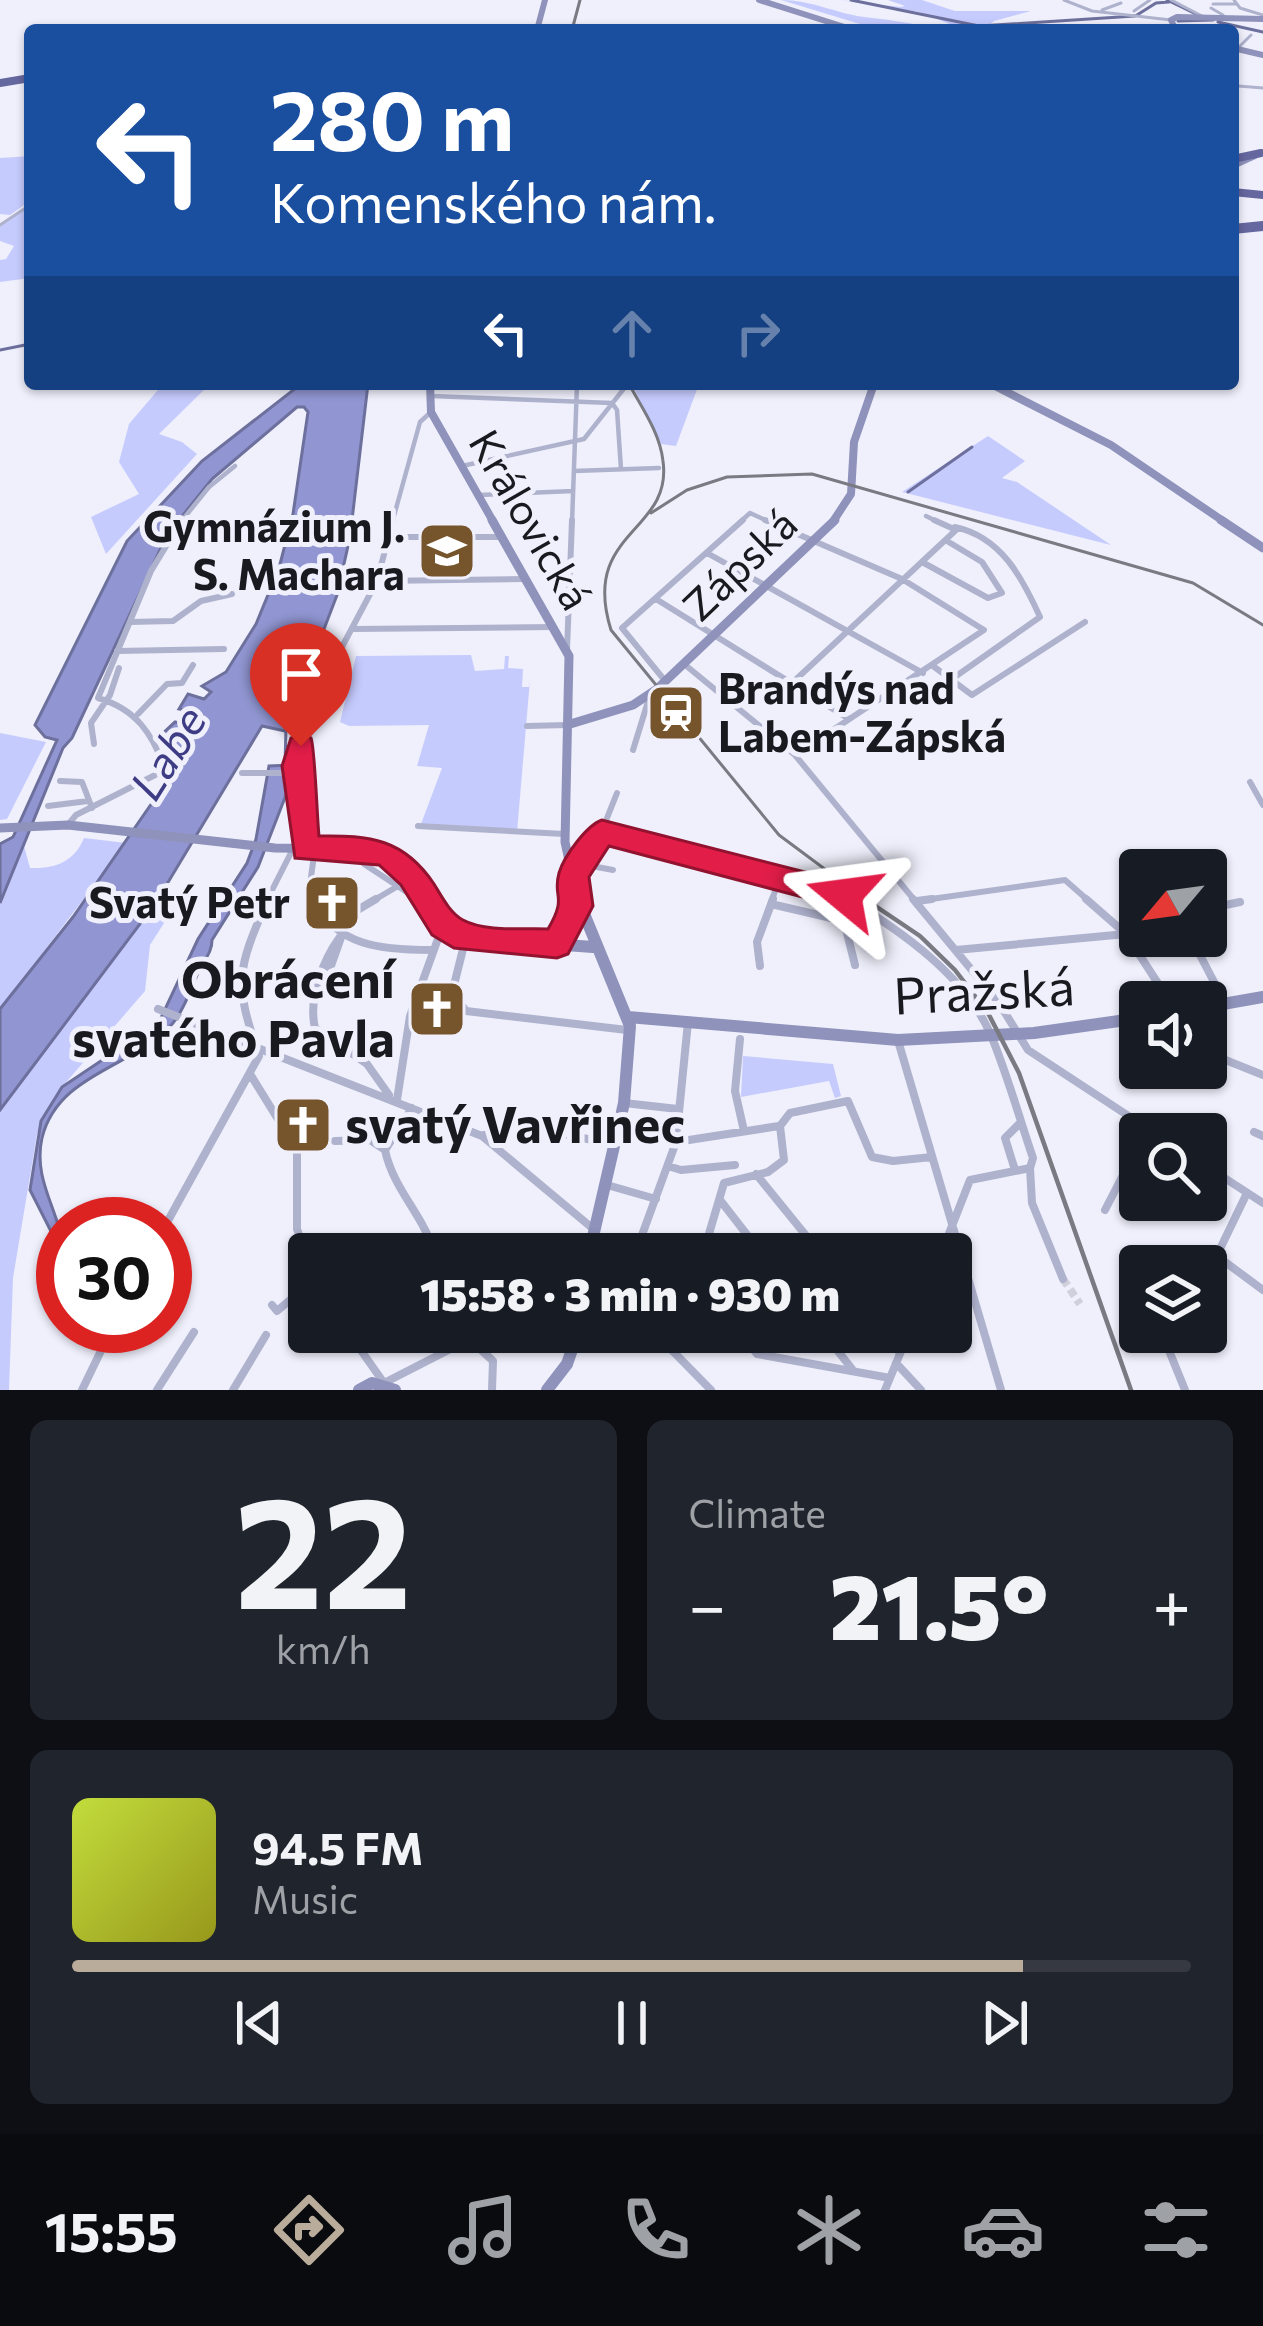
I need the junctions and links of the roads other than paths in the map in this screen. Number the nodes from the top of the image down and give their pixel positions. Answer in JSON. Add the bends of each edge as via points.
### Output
{"nodes":[{"id":1,"x":758,"y":0,"type":"edge"},
{"id":2,"x":1064,"y":0,"type":"edge"},
{"id":3,"x":1150,"y":0,"type":"edge"},
{"id":4,"x":1171,"y":0,"type":"edge"},
{"id":5,"x":1116,"y":2,"type":"edge"},
{"id":6,"x":1235,"y":2,"type":"edge"},
{"id":7,"x":1087,"y":10,"type":"junction"},
{"id":8,"x":1208,"y":11,"type":"edge"},
{"id":9,"x":1136,"y":14,"type":"junction"},
{"id":10,"x":1263,"y":17,"type":"edge"},
{"id":11,"x":1171,"y":20,"type":"junction"},
{"id":12,"x":835,"y":24,"type":"edge"},
{"id":13,"x":1173,"y":24,"type":"edge"},
{"id":14,"x":1252,"y":35,"type":"dead end"},
{"id":15,"x":1239,"y":45,"type":"edge"},
{"id":16,"x":429,"y":390,"type":"edge"},
{"id":17,"x":577,"y":390,"type":"edge"},
{"id":18,"x":623,"y":390,"type":"edge"},
{"id":19,"x":872,"y":390,"type":"edge"},
{"id":20,"x":1003,"y":390,"type":"edge"},
{"id":21,"x":428,"y":396,"type":"junction"},
{"id":22,"x":576,"y":402,"type":"junction"},
{"id":23,"x":612,"y":404,"type":"junction"},
{"id":24,"x":431,"y":412,"type":"junction"},
{"id":25,"x":575,"y":442,"type":"junction"},
{"id":26,"x":235,"y":466,"type":"dead end"},
{"id":27,"x":462,"y":466,"type":"junction"},
{"id":28,"x":659,"y":468,"type":"dead end"},
{"id":29,"x":621,"y":469,"type":"junction"},
{"id":30,"x":574,"y":471,"type":"junction"},
{"id":31,"x":573,"y":491,"type":"junction"},
{"id":32,"x":479,"y":495,"type":"junction"},
{"id":33,"x":926,"y":515,"type":"dead end"},
{"id":34,"x":955,"y":528,"type":"junction"},
{"id":35,"x":389,"y":537,"type":"junction"},
{"id":36,"x":501,"y":537,"type":"junction"},
{"id":37,"x":816,"y":538,"type":"junction"},
{"id":38,"x":945,"y":540,"type":"junction"},
{"id":39,"x":1263,"y":548,"type":"edge"},
{"id":40,"x":706,"y":553,"type":"junction"},
{"id":41,"x":922,"y":562,"type":"junction"},
{"id":42,"x":902,"y":579,"type":"junction"},
{"id":43,"x":525,"y":580,"type":"junction"},
{"id":44,"x":377,"y":581,"type":"junction"},
{"id":45,"x":766,"y":586,"type":"junction"},
{"id":46,"x":232,"y":595,"type":"dead end"},
{"id":47,"x":656,"y":599,"type":"junction"},
{"id":48,"x":130,"y":622,"type":"junction"},
{"id":49,"x":1085,"y":622,"type":"dead end"},
{"id":50,"x":553,"y":627,"type":"junction"},
{"id":51,"x":353,"y":629,"type":"junction"},
{"id":52,"x":847,"y":631,"type":"junction"},
{"id":53,"x":713,"y":635,"type":"junction"},
{"id":54,"x":224,"y":649,"type":"dead end"},
{"id":55,"x":567,"y":650,"type":"junction"},
{"id":56,"x":117,"y":651,"type":"junction"},
{"id":57,"x":684,"y":664,"type":"junction"},
{"id":58,"x":193,"y":665,"type":"dead end"},
{"id":59,"x":934,"y":667,"type":"junction"},
{"id":60,"x":119,"y":668,"type":"dead end"},
{"id":61,"x":923,"y":673,"type":"junction"},
{"id":62,"x":952,"y":680,"type":"junction"},
{"id":63,"x":666,"y":682,"type":"junction"},
{"id":64,"x":791,"y":684,"type":"junction"},
{"id":65,"x":650,"y":695,"type":"junction"},
{"id":66,"x":107,"y":700,"type":"junction"},
{"id":67,"x":138,"y":714,"type":"junction"},
{"id":68,"x":849,"y":719,"type":"junction"},
{"id":69,"x":567,"y":724,"type":"junction"},
{"id":70,"x":527,"y":726,"type":"dead end"},
{"id":71,"x":94,"y":744,"type":"dead end"},
{"id":72,"x":633,"y":751,"type":"dead end"},
{"id":73,"x":795,"y":755,"type":"junction"},
{"id":74,"x":242,"y":772,"type":"dead end"},
{"id":75,"x":294,"y":773,"type":"junction"},
{"id":76,"x":60,"y":781,"type":"dead end"},
{"id":77,"x":1250,"y":782,"type":"dead end"},
{"id":78,"x":617,"y":794,"type":"dead end"},
{"id":79,"x":90,"y":804,"type":"junction"},
{"id":80,"x":1263,"y":805,"type":"edge"},
{"id":81,"x":48,"y":806,"type":"dead end"},
{"id":82,"x":67,"y":826,"type":"junction"},
{"id":83,"x":418,"y":826,"type":"dead end"},
{"id":84,"x":5,"y":827,"type":"edge"},
{"id":85,"x":602,"y":832,"type":"junction"},
{"id":86,"x":301,"y":833,"type":"junction"},
{"id":87,"x":564,"y":834,"type":"junction"},
{"id":88,"x":292,"y":849,"type":"junction"},
{"id":89,"x":310,"y":849,"type":"junction"},
{"id":90,"x":364,"y":864,"type":"dead end"},
{"id":91,"x":581,"y":864,"type":"junction"},
{"id":92,"x":613,"y":870,"type":"dead end"},
{"id":93,"x":573,"y":875,"type":"junction"},
{"id":94,"x":781,"y":877,"type":"junction"},
{"id":95,"x":398,"y":886,"type":"junction"},
{"id":96,"x":917,"y":901,"type":"junction"},
{"id":97,"x":1240,"y":902,"type":"dead end"},
{"id":98,"x":772,"y":904,"type":"junction"},
{"id":99,"x":1227,"y":905,"type":"edge"},
{"id":100,"x":578,"y":906,"type":"junction"},
{"id":101,"x":432,"y":908,"type":"junction"},
{"id":102,"x":443,"y":925,"type":"junction"},
{"id":103,"x":1119,"y":928,"type":"edge"},
{"id":104,"x":1119,"y":935,"type":"edge"},
{"id":105,"x":340,"y":937,"type":"junction"},
{"id":106,"x":465,"y":938,"type":"junction"},
{"id":107,"x":557,"y":944,"type":"junction"},
{"id":108,"x":593,"y":947,"type":"junction"},
{"id":109,"x":430,"y":950,"type":"junction"},
{"id":110,"x":956,"y":950,"type":"junction"},
{"id":111,"x":855,"y":964,"type":"dead end"},
{"id":112,"x":760,"y":966,"type":"dead end"},
{"id":113,"x":326,"y":980,"type":"dead end"},
{"id":114,"x":1263,"y":998,"type":"edge"},
{"id":115,"x":1227,"y":1004,"type":"edge"},
{"id":116,"x":158,"y":1009,"type":"dead end"},
{"id":117,"x":1119,"y":1021,"type":"edge"},
{"id":118,"x":688,"y":1022,"type":"junction"},
{"id":119,"x":629,"y":1024,"type":"junction"},
{"id":120,"x":1015,"y":1035,"type":"junction"},
{"id":121,"x":991,"y":1036,"type":"junction"},
{"id":122,"x":740,"y":1039,"type":"dead end"},
{"id":123,"x":898,"y":1040,"type":"junction"},
{"id":124,"x":256,"y":1046,"type":"junction"},
{"id":125,"x":1227,"y":1061,"type":"edge"},
{"id":126,"x":250,"y":1075,"type":"junction"},
{"id":127,"x":1263,"y":1075,"type":"edge"},
{"id":128,"x":394,"y":1099,"type":"junction"},
{"id":129,"x":622,"y":1107,"type":"junction"},
{"id":130,"x":412,"y":1108,"type":"junction"},
{"id":131,"x":679,"y":1109,"type":"junction"},
{"id":132,"x":1121,"y":1113,"type":"edge"},
{"id":133,"x":782,"y":1121,"type":"junction"},
{"id":134,"x":1021,"y":1122,"type":"junction"},
{"id":135,"x":744,"y":1131,"type":"junction"},
{"id":136,"x":482,"y":1136,"type":"junction"},
{"id":137,"x":334,"y":1142,"type":"dead end"},
{"id":138,"x":676,"y":1142,"type":"junction"},
{"id":139,"x":616,"y":1144,"type":"junction"},
{"id":140,"x":385,"y":1150,"type":"junction"},
{"id":141,"x":932,"y":1157,"type":"junction"},
{"id":142,"x":735,"y":1165,"type":"dead end"},
{"id":143,"x":668,"y":1166,"type":"junction"},
{"id":144,"x":1030,"y":1168,"type":"junction"},
{"id":145,"x":1015,"y":1170,"type":"junction"},
{"id":146,"x":756,"y":1174,"type":"junction"},
{"id":147,"x":1227,"y":1180,"type":"edge"},
{"id":148,"x":1119,"y":1183,"type":"edge"},
{"id":149,"x":604,"y":1184,"type":"junction"},
{"id":150,"x":1247,"y":1193,"type":"junction"},
{"id":151,"x":181,"y":1197,"type":"edge"},
{"id":152,"x":656,"y":1199,"type":"junction"},
{"id":153,"x":719,"y":1199,"type":"junction"},
{"id":154,"x":1263,"y":1203,"type":"edge"},
{"id":155,"x":1105,"y":1210,"type":"dead end"},
{"id":156,"x":952,"y":1226,"type":"junction"},
{"id":157,"x":592,"y":1228,"type":"junction"},
{"id":158,"x":298,"y":1233,"type":"edge"},
{"id":159,"x":429,"y":1233,"type":"edge"},
{"id":160,"x":591,"y":1233,"type":"edge"},
{"id":161,"x":643,"y":1233,"type":"edge"},
{"id":162,"x":709,"y":1233,"type":"edge"},
{"id":163,"x":745,"y":1233,"type":"edge"},
{"id":164,"x":804,"y":1233,"type":"edge"},
{"id":165,"x":949,"y":1233,"type":"edge"},
{"id":166,"x":1222,"y":1245,"type":"edge"},
{"id":167,"x":1227,"y":1263,"type":"edge"},
{"id":168,"x":1063,"y":1279,"type":"tunnel mouth"},
{"id":169,"x":1263,"y":1290,"type":"edge"},
{"id":170,"x":288,"y":1302,"type":"edge"},
{"id":171,"x":272,"y":1304,"type":"dead end"},
{"id":172,"x":194,"y":1332,"type":"dead end"},
{"id":173,"x":266,"y":1335,"type":"dead end"},
{"id":174,"x":100,"y":1353,"type":"edge"},
{"id":175,"x":362,"y":1353,"type":"edge"},
{"id":176,"x":440,"y":1353,"type":"edge"},
{"id":177,"x":485,"y":1353,"type":"edge"},
{"id":178,"x":571,"y":1353,"type":"edge"},
{"id":179,"x":675,"y":1353,"type":"edge"},
{"id":180,"x":756,"y":1353,"type":"edge"},
{"id":181,"x":839,"y":1353,"type":"edge"},
{"id":182,"x":895,"y":1353,"type":"edge"},
{"id":183,"x":900,"y":1353,"type":"edge"},
{"id":184,"x":1171,"y":1353,"type":"edge"},
{"id":185,"x":898,"y":1358,"type":"junction"},
{"id":186,"x":367,"y":1360,"type":"junction"},
{"id":187,"x":854,"y":1372,"type":"junction"},
{"id":188,"x":890,"y":1378,"type":"junction"},
{"id":189,"x":389,"y":1387,"type":"edge"},
{"id":190,"x":362,"y":1388,"type":"edge"},
{"id":191,"x":82,"y":1390,"type":"edge"},
{"id":192,"x":157,"y":1390,"type":"edge"},
{"id":193,"x":232,"y":1390,"type":"edge"},
{"id":194,"x":492,"y":1390,"type":"edge"},
{"id":195,"x":548,"y":1390,"type":"edge"},
{"id":196,"x":711,"y":1390,"type":"edge"},
{"id":197,"x":885,"y":1390,"type":"edge"},
{"id":198,"x":921,"y":1390,"type":"edge"},
{"id":199,"x":1001,"y":1390,"type":"edge"},
{"id":200,"x":1185,"y":1390,"type":"edge"}],
"edges":[{"from":1,"to":12,"type":"main road"},
{"from":2,"to":7,"type":"street"},
{"from":3,"to":9,"type":"street"},
{"from":4,"to":8,"type":"street"},
{"from":5,"to":7,"type":"street"},
{"from":6,"to":8,"type":"street"},
{"from":6,"to":10,"type":"street"},
{"from":7,"to":9,"type":"street"},
{"from":8,"to":10,"type":"main road"},
{"from":8,"to":11,"type":"main road"},
{"from":9,"to":11,"type":"street"},
{"from":11,"to":13,"type":"main road"},
{"from":14,"to":15,"type":"street"},
{"from":16,"to":21,"type":"main road","name":"Královická"},
{"from":17,"to":22,"type":"street"},
{"from":18,"to":23,"type":"street"},
{"from":19,"to":37,"type":"main road","name":"Zápská","via":[[854,442],[849,501]]},
{"from":20,"to":39,"type":"main road","via":[[1111,445]]},
{"from":21,"to":22,"type":"street"},
{"from":21,"to":24,"type":"main road","name":"Královická"},
{"from":22,"to":23,"type":"street"},
{"from":22,"to":25,"type":"street"},
{"from":23,"to":25,"type":"street"},
{"from":23,"to":29,"type":"street"},
{"from":24,"to":27,"type":"main road","name":"Královická"},
{"from":24,"to":35,"type":"street","via":[[420,422]]},
{"from":25,"to":27,"type":"street"},
{"from":25,"to":30,"type":"street"},
{"from":26,"to":48,"type":"street","via":[[179,525]]},
{"from":27,"to":32,"type":"main road","name":"Královická"},
{"from":28,"to":29,"type":"street"},
{"from":29,"to":30,"type":"street"},
{"from":30,"to":31,"type":"street"},
{"from":31,"to":32,"type":"street"},
{"from":31,"to":55,"type":"street"},
{"from":32,"to":36,"type":"main road","name":"Královická"},
{"from":33,"to":34,"type":"street"},
{"from":34,"to":38,"type":"street"},
{"from":34,"to":62,"type":"street","via":[[980,536],[1015,568],[1040,617]]},
{"from":35,"to":36,"type":"street"},
{"from":35,"to":44,"type":"street"},
{"from":36,"to":43,"type":"main road","name":"Královická"},
{"from":37,"to":40,"type":"street","via":[[750,513]]},
{"from":37,"to":42,"type":"street"},
{"from":37,"to":45,"type":"main road","name":"Zápská"},
{"from":38,"to":41,"type":"street"},
{"from":38,"to":41,"type":"street","via":[[982,562],[1002,593],[988,598]]},
{"from":40,"to":45,"type":"street"},
{"from":40,"to":47,"type":"street"},
{"from":41,"to":42,"type":"street"},
{"from":42,"to":52,"type":"street"},
{"from":42,"to":59,"type":"street","via":[[984,634]]},
{"from":43,"to":44,"type":"street"},
{"from":43,"to":50,"type":"main road","name":"Královická"},
{"from":44,"to":51,"type":"street"},
{"from":45,"to":52,"type":"street"},
{"from":45,"to":53,"type":"main road","name":"Zápská"},
{"from":46,"to":48,"type":"street","via":[[202,601],[173,621]]},
{"from":47,"to":53,"type":"street"},
{"from":47,"to":63,"type":"street","via":[[622,628]]},
{"from":48,"to":56,"type":"street"},
{"from":49,"to":62,"type":"street","via":[[972,695]]},
{"from":50,"to":51,"type":"street"},
{"from":50,"to":55,"type":"main road","name":"Královická"},
{"from":51,"to":75,"type":"street"},
{"from":52,"to":61,"type":"street"},
{"from":52,"to":64,"type":"street"},
{"from":53,"to":57,"type":"main road","name":"Zápská"},
{"from":53,"to":64,"type":"street"},
{"from":54,"to":56,"type":"street"},
{"from":55,"to":69,"type":"main road","name":"Královická"},
{"from":56,"to":66,"type":"street","via":[[98,698]]},
{"from":57,"to":63,"type":"main road","name":"Zápská"},
{"from":57,"to":73,"type":"street"},
{"from":58,"to":67,"type":"street","via":[[182,683],[167,684]]},
{"from":59,"to":61,"type":"street"},
{"from":59,"to":62,"type":"street"},
{"from":60,"to":66,"type":"street"},
{"from":61,"to":68,"type":"street"},
{"from":63,"to":65,"type":"main road","name":"Zápská"},
{"from":64,"to":68,"type":"street"},
{"from":65,"to":69,"type":"main road","name":"Zápská"},
{"from":65,"to":72,"type":"street"},
{"from":66,"to":67,"type":"street"},
{"from":66,"to":71,"type":"street","via":[[88,728]]},
{"from":67,"to":79,"type":"street","via":[[165,770]]},
{"from":68,"to":73,"type":"street"},
{"from":69,"to":70,"type":"street"},
{"from":69,"to":87,"type":"main road","name":"Královická"},
{"from":73,"to":96,"type":"street"},
{"from":74,"to":75,"type":"street"},
{"from":75,"to":86,"type":"street"},
{"from":76,"to":79,"type":"street","via":[[82,782]]},
{"from":77,"to":80,"type":"street"},
{"from":78,"to":85,"type":"street"},
{"from":79,"to":81,"type":"street"},
{"from":79,"to":82,"type":"street"},
{"from":82,"to":84,"type":"main road"},
{"from":82,"to":88,"type":"main road"},
{"from":83,"to":87,"type":"street"},
{"from":85,"to":91,"type":"street"},
{"from":85,"to":94,"type":"street"},
{"from":86,"to":88,"type":"street"},
{"from":86,"to":89,"type":"street"},
{"from":87,"to":93,"type":"main road","name":"Královická"},
{"from":88,"to":89,"type":"main road"},
{"from":88,"to":124,"type":"street","via":[[239,987]]},
{"from":89,"to":101,"type":"main road","via":[[389,854]]},
{"from":89,"to":105,"type":"street","via":[[312,902]]},
{"from":90,"to":95,"type":"street"},
{"from":91,"to":92,"type":"street"},
{"from":91,"to":93,"type":"street"},
{"from":93,"to":100,"type":"main road","name":"Královická"},
{"from":94,"to":98,"type":"street"},
{"from":94,"to":121,"type":"street","via":[[837,892],[893,926],[950,977]]},
{"from":95,"to":101,"type":"street"},
{"from":95,"to":105,"type":"street","via":[[349,914]]},
{"from":96,"to":103,"type":"street","via":[[1065,880]]},
{"from":96,"to":110,"type":"street"},
{"from":97,"to":99,"type":"street"},
{"from":98,"to":111,"type":"street","via":[[844,921]]},
{"from":98,"to":112,"type":"street","via":[[757,942]]},
{"from":100,"to":107,"type":"main road"},
{"from":100,"to":108,"type":"main road","name":"Královická"},
{"from":101,"to":102,"type":"main road"},
{"from":102,"to":106,"type":"main road"},
{"from":102,"to":109,"type":"street"},
{"from":104,"to":110,"type":"street"},
{"from":105,"to":109,"type":"street"},
{"from":105,"to":113,"type":"street"},
{"from":105,"to":128,"type":"street","via":[[315,994],[314,1029],[365,1061]]},
{"from":106,"to":107,"type":"main road"},
{"from":106,"to":119,"type":"street","via":[[452,993],[466,1011],[583,1028]]},
{"from":107,"to":108,"type":"main road"},
{"from":108,"to":119,"type":"main road","name":"Královická"},
{"from":109,"to":128,"type":"street"},
{"from":110,"to":120,"type":"street"},
{"from":114,"to":115,"type":"main road"},
{"from":116,"to":124,"type":"street"},
{"from":117,"to":120,"type":"main road","name":"Pražská"},
{"from":118,"to":119,"type":"main road","name":"Pražská"},
{"from":118,"to":123,"type":"main road","name":"Pražská"},
{"from":118,"to":131,"type":"street"},
{"from":119,"to":129,"type":"main road"},
{"from":120,"to":121,"type":"main road","name":"Pražská"},
{"from":120,"to":132,"type":"street"},
{"from":121,"to":123,"type":"main road","name":"Pražská"},
{"from":121,"to":134,"type":"street"},
{"from":122,"to":135,"type":"street","via":[[735,1090]]},
{"from":123,"to":141,"type":"street"},
{"from":124,"to":126,"type":"street"},
{"from":124,"to":128,"type":"street"},
{"from":125,"to":127,"type":"street"},
{"from":126,"to":151,"type":"street"},
{"from":126,"to":158,"type":"street","via":[[297,1150]]},
{"from":128,"to":130,"type":"street"},
{"from":129,"to":131,"type":"street"},
{"from":129,"to":139,"type":"main road"},
{"from":130,"to":136,"type":"street"},
{"from":130,"to":140,"type":"street"},
{"from":131,"to":138,"type":"street"},
{"from":133,"to":135,"type":"street"},
{"from":133,"to":141,"type":"street","via":[[848,1101],[868,1157],[879,1164]]},
{"from":133,"to":146,"type":"street","via":[[784,1160]]},
{"from":134,"to":144,"type":"street"},
{"from":134,"to":145,"type":"street","via":[[1005,1138]]},
{"from":135,"to":138,"type":"street"},
{"from":136,"to":139,"type":"street","via":[[520,1128]]},
{"from":136,"to":157,"type":"street"},
{"from":137,"to":140,"type":"street","via":[[370,1140]]},
{"from":138,"to":143,"type":"street"},
{"from":139,"to":149,"type":"main road"},
{"from":140,"to":159,"type":"street"},
{"from":141,"to":156,"type":"street"},
{"from":142,"to":143,"type":"street"},
{"from":143,"to":152,"type":"street"},
{"from":144,"to":145,"type":"street"},
{"from":144,"to":168,"type":"street","via":[[1032,1203]]},
{"from":145,"to":156,"type":"street","via":[[970,1180]]},
{"from":146,"to":153,"type":"street","via":[[729,1178]]},
{"from":146,"to":164,"type":"street"},
{"from":147,"to":150,"type":"street"},
{"from":148,"to":155,"type":"street"},
{"from":149,"to":152,"type":"street"},
{"from":149,"to":157,"type":"main road"},
{"from":150,"to":154,"type":"street"},
{"from":150,"to":166,"type":"street"},
{"from":152,"to":161,"type":"street"},
{"from":153,"to":162,"type":"street"},
{"from":153,"to":163,"type":"street"},
{"from":156,"to":165,"type":"street"},
{"from":156,"to":199,"type":"street"},
{"from":157,"to":160,"type":"main road"},
{"from":167,"to":169,"type":"street"},
{"from":170,"to":171,"type":"street","via":[[277,1311]]},
{"from":172,"to":192,"type":"street"},
{"from":173,"to":193,"type":"street"},
{"from":174,"to":191,"type":"street"},
{"from":175,"to":186,"type":"street"},
{"from":176,"to":189,"type":"street"},
{"from":177,"to":194,"type":"street","via":[[494,1361]]},
{"from":178,"to":195,"type":"main road"},
{"from":179,"to":196,"type":"street"},
{"from":180,"to":187,"type":"street"},
{"from":181,"to":187,"type":"street"},
{"from":182,"to":185,"type":"street"},
{"from":183,"to":185,"type":"street"},
{"from":184,"to":200,"type":"street"},
{"from":185,"to":188,"type":"street"},
{"from":185,"to":198,"type":"street"},
{"from":186,"to":189,"type":"street"},
{"from":186,"to":190,"type":"street"},
{"from":187,"to":188,"type":"street"},
{"from":188,"to":197,"type":"street"},
{"from":189,"to":190,"type":"main road"}]}
